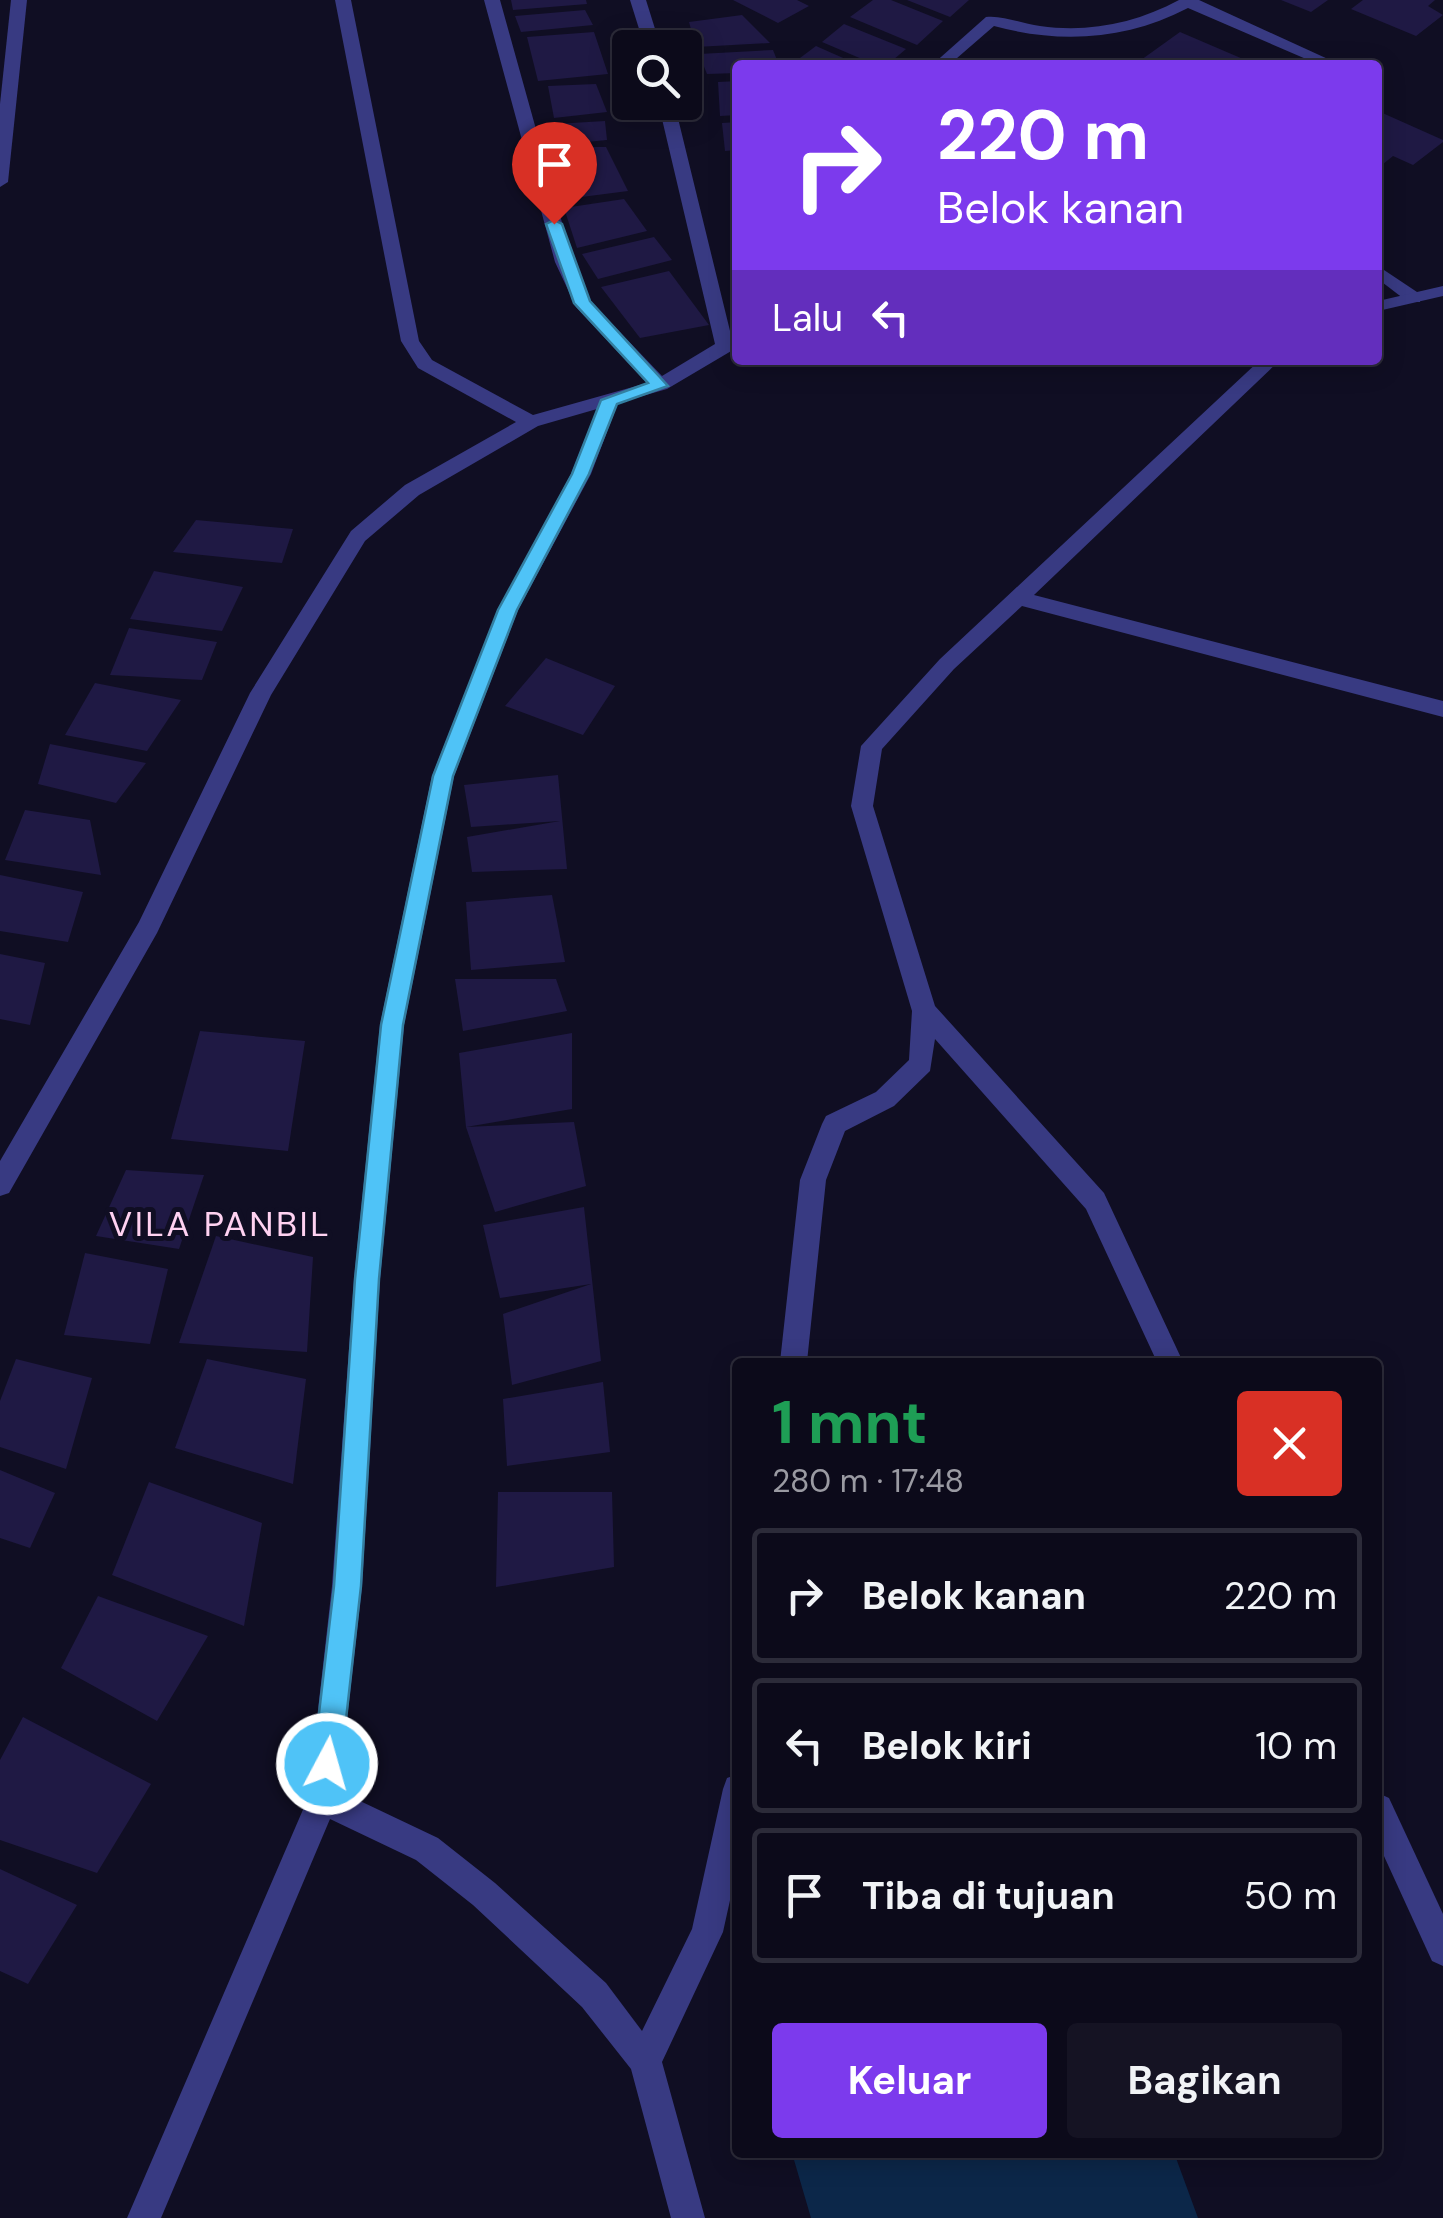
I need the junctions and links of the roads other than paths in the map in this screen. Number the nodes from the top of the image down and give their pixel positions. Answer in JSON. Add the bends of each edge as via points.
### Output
{"nodes":[{"id":1,"x":18,"y":0,"type":"edge"},
{"id":2,"x":343,"y":0,"type":"edge"},
{"id":3,"x":492,"y":0,"type":"edge"},
{"id":4,"x":638,"y":0,"type":"edge"},
{"id":5,"x":1008,"y":0,"type":"edge"},
{"id":6,"x":1190,"y":1,"type":"edge"},
{"id":7,"x":990,"y":20,"type":"junction"},
{"id":8,"x":647,"y":30,"type":"edge"},
{"id":9,"x":946,"y":60,"type":"edge"},
{"id":10,"x":1322,"y":60,"type":"edge"},
{"id":11,"x":671,"y":120,"type":"edge"},
{"id":12,"x":0,"y":179,"type":"edge"},
{"id":13,"x":1382,"y":274,"type":"edge"},
{"id":14,"x":1443,"y":291,"type":"edge"},
{"id":15,"x":1414,"y":298,"type":"junction"},
{"id":16,"x":1382,"y":305,"type":"edge"},
{"id":17,"x":731,"y":343,"type":"edge"},
{"id":18,"x":1266,"y":365,"type":"edge"},
{"id":19,"x":660,"y":386,"type":"junction"},
{"id":20,"x":610,"y":400,"type":"junction"},
{"id":21,"x":531,"y":422,"type":"junction"},
{"id":22,"x":1019,"y":598,"type":"junction"},
{"id":23,"x":1443,"y":710,"type":"edge"},
{"id":24,"x":924,"y":1011,"type":"junction"},
{"id":25,"x":0,"y":1185,"type":"edge"},
{"id":26,"x":794,"y":1358,"type":"edge"},
{"id":27,"x":1168,"y":1358,"type":"edge"},
{"id":28,"x":323,"y":1799,"type":"junction"},
{"id":29,"x":732,"y":1816,"type":"edge"},
{"id":30,"x":1382,"y":1819,"type":"edge"},
{"id":31,"x":1443,"y":1950,"type":"edge"},
{"id":32,"x":645,"y":2061,"type":"junction"},
{"id":33,"x":144,"y":2218,"type":"edge"},
{"id":34,"x":688,"y":2218,"type":"edge"}],
"edges":[{"from":1,"to":12,"type":"street"},
{"from":2,"to":21,"type":"street","via":[[410,340],[425,364]]},
{"from":3,"to":19,"type":"street","via":[[564,262],[582,303]]},
{"from":4,"to":8,"type":"street"},
{"from":5,"to":7,"type":"street"},
{"from":6,"to":7,"type":"street","via":[[1115,30],[1059,34]]},
{"from":6,"to":10,"type":"street"},
{"from":7,"to":9,"type":"street"},
{"from":11,"to":17,"type":"street"},
{"from":13,"to":15,"type":"street"},
{"from":14,"to":15,"type":"street"},
{"from":15,"to":16,"type":"street"},
{"from":17,"to":19,"type":"street"},
{"from":18,"to":22,"type":"street"},
{"from":19,"to":20,"type":"street"},
{"from":20,"to":21,"type":"street"},
{"from":20,"to":28,"type":"street","via":[[580,474],[508,610],[443,776],[435,814],[392,1025]]},
{"from":21,"to":25,"type":"street","via":[[412,490],[358,536],[261,693],[149,926]]},
{"from":22,"to":23,"type":"street"},
{"from":22,"to":24,"type":"street","via":[[872,746],[862,806]]},
{"from":24,"to":26,"type":"street","via":[[921,1064],[886,1099],[835,1124],[819,1166]]},
{"from":24,"to":27,"type":"street","via":[[1095,1201]]},
{"from":28,"to":32,"type":"street","via":[[427,1848],[484,1894],[594,1996]]},
{"from":28,"to":33,"type":"street"},
{"from":29,"to":32,"type":"street","via":[[706,1932]]},
{"from":30,"to":31,"type":"street"},
{"from":32,"to":34,"type":"street"}]}
